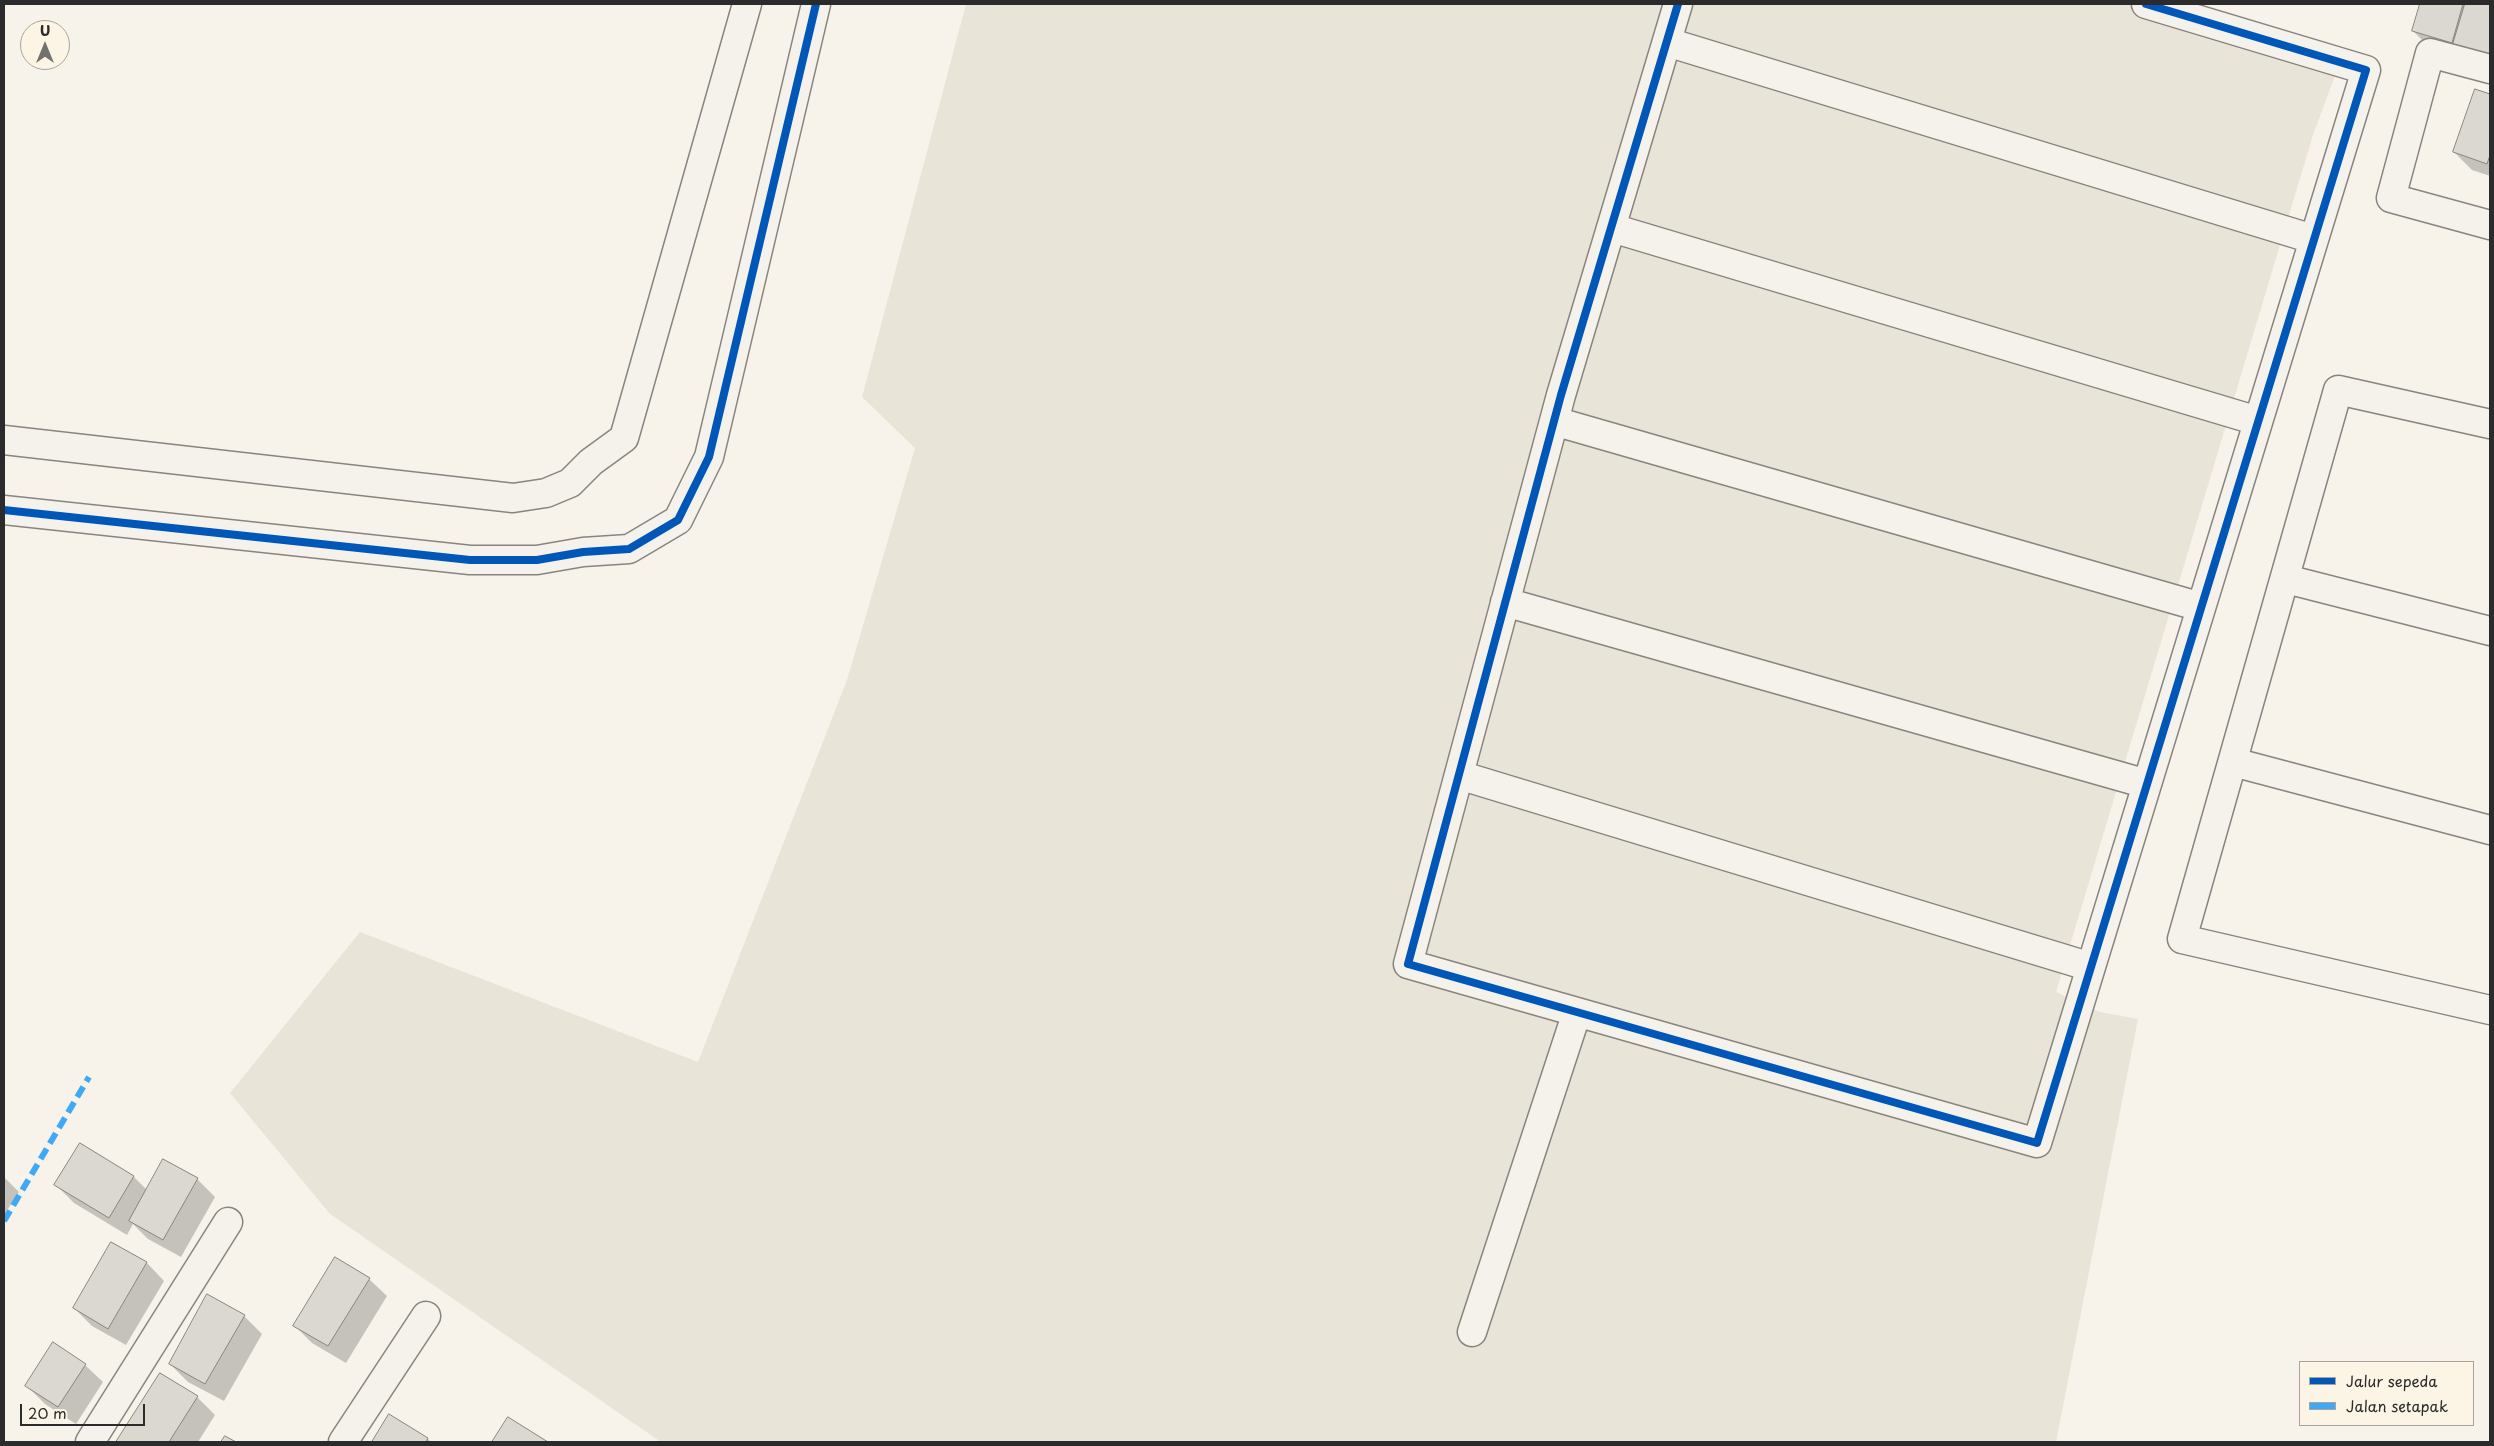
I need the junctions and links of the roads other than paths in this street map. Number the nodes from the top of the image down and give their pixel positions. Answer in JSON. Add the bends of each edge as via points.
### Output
{"nodes":[{"id":1,"x":747,"y":4,"type":"edge"},
{"id":2,"x":816,"y":4,"type":"edge"},
{"id":3,"x":1678,"y":4,"type":"edge"},
{"id":4,"x":2146,"y":4,"type":"edge"},
{"id":5,"x":1667,"y":42,"type":"junction"},
{"id":6,"x":2490,"y":69,"type":"edge"},
{"id":7,"x":2490,"y":225,"type":"edge"},
{"id":8,"x":1612,"y":228,"type":"junction"},
{"id":9,"x":2313,"y":239,"type":"junction"},
{"id":10,"x":1554,"y":421,"type":"junction"},
{"id":11,"x":2258,"y":421,"type":"junction"},
{"id":12,"x":2490,"y":424,"type":"edge"},
{"id":13,"x":4,"y":440,"type":"edge"},
{"id":14,"x":4,"y":510,"type":"edge"},
{"id":15,"x":2286,"y":579,"type":"junction"},
{"id":16,"x":1505,"y":602,"type":"junction"},
{"id":17,"x":2201,"y":607,"type":"junction"},
{"id":18,"x":2490,"y":631,"type":"edge"},
{"id":19,"x":2233,"y":762,"type":"junction"},
{"id":20,"x":1459,"y":775,"type":"junction"},
{"id":21,"x":2147,"y":784,"type":"junction"},
{"id":22,"x":2490,"y":830,"type":"edge"},
{"id":23,"x":2091,"y":967,"type":"junction"},
{"id":24,"x":2490,"y":1010,"type":"edge"},
{"id":25,"x":1577,"y":1012,"type":"junction"},
{"id":26,"x":228,"y":1222,"type":"dead end"},
{"id":27,"x":426,"y":1316,"type":"dead end"},
{"id":28,"x":1472,"y":1332,"type":"dead end"},
{"id":29,"x":90,"y":1442,"type":"edge"},
{"id":30,"x":343,"y":1442,"type":"edge"}],
"edges":[{"from":1,"to":13,"type":"street","via":[[624,438],[591,462],[570,483],[546,493],[513,498]]},
{"from":2,"to":14,"type":"street","via":[[709,457],[678,520],[629,549],[583,552],[538,560],[470,560]]},
{"from":3,"to":5,"type":"street"},
{"from":4,"to":9,"type":"street","via":[[2366,70]]},
{"from":5,"to":8,"type":"street"},
{"from":5,"to":9,"type":"street"},
{"from":6,"to":7,"type":"street","via":[[2430,53],[2391,198]]},
{"from":8,"to":10,"type":"street"},
{"from":8,"to":11,"type":"street"},
{"from":9,"to":11,"type":"street"},
{"from":10,"to":16,"type":"street"},
{"from":10,"to":17,"type":"street"},
{"from":11,"to":17,"type":"street"},
{"from":12,"to":15,"type":"street","via":[[2338,390]]},
{"from":15,"to":18,"type":"street"},
{"from":15,"to":19,"type":"street"},
{"from":16,"to":20,"type":"street"},
{"from":16,"to":21,"type":"street"},
{"from":17,"to":21,"type":"street"},
{"from":19,"to":22,"type":"street"},
{"from":19,"to":24,"type":"street","via":[[2182,939]]},
{"from":20,"to":23,"type":"street"},
{"from":20,"to":25,"type":"street","via":[[1408,964]]},
{"from":21,"to":23,"type":"street"},
{"from":23,"to":25,"type":"street","via":[[2037,1143]]},
{"from":25,"to":28,"type":"street"},
{"from":26,"to":29,"type":"street"},
{"from":27,"to":30,"type":"street"}]}
